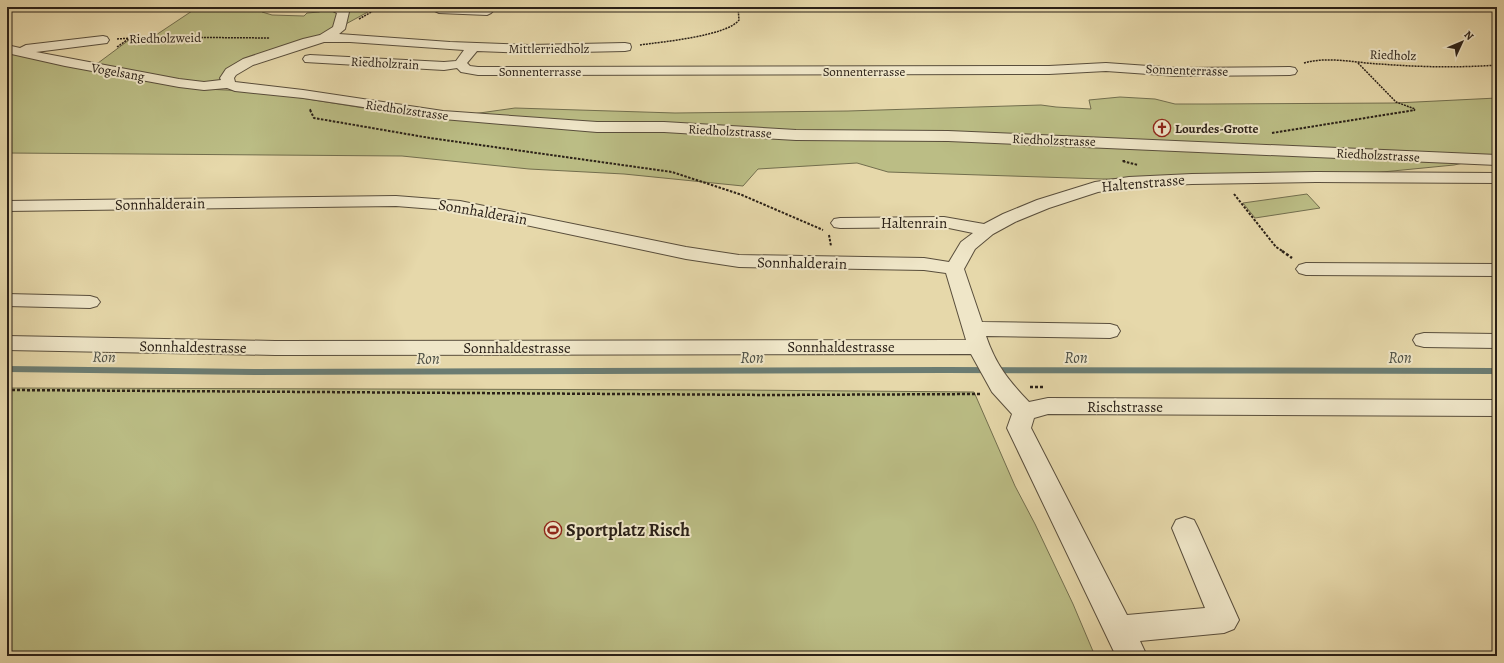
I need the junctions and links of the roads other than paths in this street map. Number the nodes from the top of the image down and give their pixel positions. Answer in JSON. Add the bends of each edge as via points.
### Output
{"nodes":[{"id":1,"x":333,"y":7,"type":"edge"},
{"id":2,"x":439,"y":9,"type":"dead end"},
{"id":3,"x":487,"y":11,"type":"dead end"},
{"id":4,"x":324,"y":38,"type":"junction"},
{"id":5,"x":103,"y":40,"type":"road end"},
{"id":6,"x":473,"y":47,"type":"junction"},
{"id":7,"x":625,"y":47,"type":"road end"},
{"id":8,"x":11,"y":50,"type":"edge"},
{"id":9,"x":310,"y":59,"type":"dead end"},
{"id":10,"x":460,"y":64,"type":"junction"},
{"id":11,"x":1290,"y":71,"type":"road end"},
{"id":12,"x":229,"y":84,"type":"junction"},
{"id":13,"x":1497,"y":160,"type":"edge"},
{"id":14,"x":1497,"y":178,"type":"edge"},
{"id":15,"x":7,"y":206,"type":"edge"},
{"id":16,"x":840,"y":223,"type":"dead end"},
{"id":17,"x":987,"y":230,"type":"junction"},
{"id":18,"x":954,"y":269,"type":"junction"},
{"id":19,"x":1306,"y":269,"type":"road end"},
{"id":20,"x":1497,"y":270,"type":"edge"},
{"id":21,"x":8,"y":300,"type":"edge"},
{"id":22,"x":90,"y":302,"type":"dead end"},
{"id":23,"x":1110,"y":331,"type":"dead end"},
{"id":24,"x":1424,"y":340,"type":"dead end"},
{"id":25,"x":1497,"y":341,"type":"edge"},
{"id":26,"x":7,"y":343,"type":"edge"},
{"id":27,"x":978,"y":344,"type":"junction"},
{"id":28,"x":1497,"y":408,"type":"edge"},
{"id":29,"x":1024,"y":412,"type":"junction"},
{"id":30,"x":1185,"y":528,"type":"dead end"},
{"id":31,"x":1119,"y":629,"type":"junction"},
{"id":32,"x":1132,"y":656,"type":"edge"}],
"edges":[{"from":1,"to":4,"type":"street","via":[[343,12],[339,29]]},
{"from":2,"to":3,"type":"street"},
{"from":4,"to":6,"type":"street"},
{"from":4,"to":12,"type":"street","via":[[248,62],[231,72],[227,78]]},
{"from":5,"to":8,"type":"street"},
{"from":6,"to":7,"type":"street","name":"Mittlerriedholz"},
{"from":6,"to":10,"type":"street"},
{"from":8,"to":12,"type":"street","name":"Vogelsang","via":[[179,83],[204,86]]},
{"from":9,"to":10,"type":"street","name":"Riedholzrain","via":[[444,66]]},
{"from":10,"to":11,"type":"street","name":"Sonnenterrasse","via":[[466,69],[491,71],[1041,70],[1106,67],[1177,72]]},
{"from":12,"to":13,"type":"street","name":"Riedholzstrasse","via":[[235,87],[303,94],[443,116],[597,127],[664,127],[796,135],[948,136]]},
{"from":14,"to":17,"type":"street","name":"Haltenstrasse","via":[[1129,182],[1095,187],[1043,204]]},
{"from":15,"to":18,"type":"street","name":"Sonnhalderain","via":[[396,201],[430,203],[460,206],[697,255],[739,261],[924,264]]},
{"from":16,"to":17,"type":"street","name":"Haltenrain","via":[[944,222]]},
{"from":17,"to":18,"type":"street","name":"Haltenstrasse","via":[[968,246]]},
{"from":18,"to":27,"type":"street"},
{"from":19,"to":20,"type":"street"},
{"from":21,"to":22,"type":"street"},
{"from":23,"to":27,"type":"street","name":"Sonnhaldestrasse"},
{"from":24,"to":25,"type":"street"},
{"from":26,"to":27,"type":"street","name":"Sonnhaldestrasse","via":[[275,348]]},
{"from":27,"to":29,"type":"street","via":[[994,390]]},
{"from":28,"to":29,"type":"street","name":"Rischstrasse","via":[[1330,415],[1048,406]]},
{"from":29,"to":31,"type":"street","via":[[1020,428]]},
{"from":30,"to":31,"type":"street","via":[[1224,620]]},
{"from":31,"to":32,"type":"street"}]}
